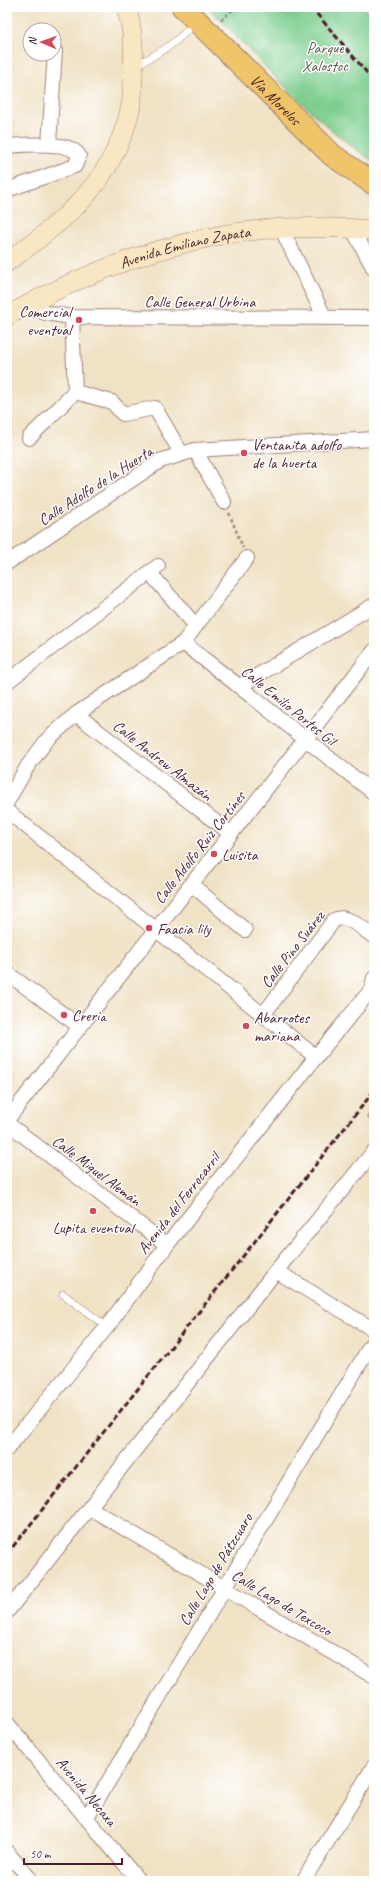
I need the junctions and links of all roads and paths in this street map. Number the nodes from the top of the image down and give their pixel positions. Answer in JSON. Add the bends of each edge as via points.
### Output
{"nodes":[{"id":1,"x":126,"y":7,"type":"edge"},
{"id":2,"x":190,"y":14,"type":"edge"},
{"id":3,"x":54,"y":62,"type":"edge"},
{"id":4,"x":134,"y":66,"type":"junction"},
{"id":5,"x":49,"y":145,"type":"junction"},
{"id":6,"x":7,"y":146,"type":"edge"},
{"id":7,"x":374,"y":184,"type":"edge"},
{"id":8,"x":7,"y":190,"type":"edge"},
{"id":9,"x":281,"y":228,"type":"junction"},
{"id":10,"x":352,"y":228,"type":"junction"},
{"id":11,"x":374,"y":230,"type":"edge"},
{"id":12,"x":7,"y":262,"type":"edge"},
{"id":13,"x":374,"y":269,"type":"edge"},
{"id":14,"x":28,"y":304,"type":"junction"},
{"id":15,"x":7,"y":316,"type":"edge"},
{"id":16,"x":72,"y":317,"type":"junction"},
{"id":17,"x":325,"y":318,"type":"junction"},
{"id":18,"x":374,"y":318,"type":"edge"},
{"id":19,"x":75,"y":392,"type":"junction"},
{"id":20,"x":29,"y":438,"type":"dead end"},
{"id":21,"x":374,"y":439,"type":"edge"},
{"id":22,"x":195,"y":450,"type":"junction"},
{"id":23,"x":181,"y":454,"type":"junction"},
{"id":24,"x":224,"y":502,"type":"joint"},
{"id":25,"x":247,"y":558,"type":"joint"},
{"id":26,"x":7,"y":563,"type":"edge"},
{"id":27,"x":374,"y":605,"type":"edge"},
{"id":28,"x":196,"y":626,"type":"junction"},
{"id":29,"x":183,"y":643,"type":"junction"},
{"id":30,"x":374,"y":651,"type":"edge"},
{"id":31,"x":7,"y":682,"type":"edge"},
{"id":32,"x":240,"y":686,"type":"junction"},
{"id":33,"x":76,"y":714,"type":"junction"},
{"id":34,"x":304,"y":740,"type":"junction"},
{"id":35,"x":374,"y":793,"type":"edge"},
{"id":36,"x":7,"y":802,"type":"edge"},
{"id":37,"x":7,"y":811,"type":"edge"},
{"id":38,"x":230,"y":833,"type":"junction"},
{"id":39,"x":191,"y":884,"type":"junction"},
{"id":40,"x":246,"y":930,"type":"dead end"},
{"id":41,"x":156,"y":931,"type":"junction"},
{"id":42,"x":374,"y":936,"type":"edge"},
{"id":43,"x":7,"y":973,"type":"edge"},
{"id":44,"x":373,"y":986,"type":"edge"},
{"id":45,"x":262,"y":1015,"type":"junction"},
{"id":46,"x":79,"y":1026,"type":"junction"},
{"id":47,"x":316,"y":1057,"type":"junction"},
{"id":48,"x":7,"y":1122,"type":"edge"},
{"id":49,"x":374,"y":1151,"type":"edge"},
{"id":50,"x":167,"y":1245,"type":"junction"},
{"id":51,"x":276,"y":1272,"type":"junction"},
{"id":52,"x":63,"y":1294,"type":"dead end"},
{"id":53,"x":107,"y":1327,"type":"junction"},
{"id":54,"x":374,"y":1330,"type":"edge"},
{"id":55,"x":374,"y":1340,"type":"edge"},
{"id":56,"x":9,"y":1441,"type":"edge"},
{"id":57,"x":90,"y":1508,"type":"junction"},
{"id":58,"x":224,"y":1586,"type":"junction"},
{"id":59,"x":7,"y":1612,"type":"edge"},
{"id":60,"x":374,"y":1677,"type":"edge"},
{"id":61,"x":7,"y":1723,"type":"edge"},
{"id":62,"x":374,"y":1766,"type":"edge"},
{"id":63,"x":87,"y":1817,"type":"junction"},
{"id":64,"x":7,"y":1852,"type":"edge"},
{"id":65,"x":32,"y":1881,"type":"edge"},
{"id":66,"x":140,"y":1881,"type":"edge"},
{"id":67,"x":304,"y":1881,"type":"edge"}],
"edges":[{"from":1,"to":4,"type":"main road","via":[[132,32]]},
{"from":2,"to":4,"type":"lane","via":[[167,48]]},
{"from":2,"to":7,"type":"main road","name":"Vía Morelos","via":[[332,155]]},
{"from":3,"to":5,"type":"street"},
{"from":4,"to":12,"type":"main road","via":[[131,108],[122,138],[104,173],[80,203],[40,238]]},
{"from":5,"to":6,"type":"street"},
{"from":5,"to":8,"type":"street","via":[[77,152],[79,156],[75,166]]},
{"from":9,"to":10,"type":"main road","name":"Avenida Emiliano Zapata"},
{"from":9,"to":14,"type":"main road","name":"Avenida Emiliano Zapata","via":[[223,235],[156,251],[112,266]]},
{"from":9,"to":17,"type":"street"},
{"from":10,"to":11,"type":"main road","name":"Avenida Emiliano Zapata"},
{"from":10,"to":13,"type":"street"},
{"from":14,"to":15,"type":"main road","name":"Avenida Emiliano Zapata"},
{"from":14,"to":16,"type":"street","name":"Calle General Urbina","via":[[45,313]]},
{"from":16,"to":17,"type":"street","name":"Calle General Urbina"},
{"from":16,"to":19,"type":"street"},
{"from":17,"to":18,"type":"street","name":"Calle General Urbina"},
{"from":19,"to":20,"type":"street"},
{"from":19,"to":23,"type":"street","via":[[112,402],[123,414],[155,408]]},
{"from":21,"to":22,"type":"street","name":"Calle Adolfo de la Huerta"},
{"from":22,"to":23,"type":"street","name":"Calle Adolfo de la Huerta"},
{"from":22,"to":24,"type":"street"},
{"from":23,"to":26,"type":"street","name":"Calle Adolfo de la Huerta","via":[[160,461]]},
{"from":24,"to":25,"type":"path"},
{"from":25,"to":28,"type":"street"},
{"from":27,"to":32,"type":"street"},
{"from":28,"to":29,"type":"street"},
{"from":28,"to":31,"type":"street","via":[[154,569]]},
{"from":29,"to":32,"type":"street","name":"Calle Emilio Portes Gil"},
{"from":29,"to":33,"type":"street"},
{"from":30,"to":34,"type":"street","name":"Calle Adolfo Ruiz Cortínes"},
{"from":32,"to":34,"type":"street","name":"Calle Emilio Portes Gil"},
{"from":33,"to":36,"type":"street","via":[[47,740],[27,767]]},
{"from":33,"to":38,"type":"street","name":"Calle Andrew Almazán"},
{"from":34,"to":35,"type":"street","name":"Calle Emilio Portes Gil"},
{"from":34,"to":38,"type":"street","name":"Calle Adolfo Ruiz Cortínes"},
{"from":37,"to":41,"type":"street"},
{"from":38,"to":39,"type":"street","name":"Calle Adolfo Ruiz Cortínes"},
{"from":39,"to":40,"type":"street"},
{"from":39,"to":41,"type":"street","name":"Calle Adolfo Ruiz Cortínes"},
{"from":41,"to":45,"type":"street"},
{"from":41,"to":46,"type":"street","name":"Calle Adolfo Ruiz Cortínes"},
{"from":42,"to":45,"type":"street","name":"Calle Pino Suárez","via":[[346,918],[334,920]]},
{"from":43,"to":46,"type":"street"},
{"from":44,"to":47,"type":"street","name":"Avenida del Ferrocarril"},
{"from":45,"to":47,"type":"street"},
{"from":46,"to":48,"type":"street","name":"Calle Adolfo Ruiz Cortínes"},
{"from":47,"to":50,"type":"street","name":"Avenida del Ferrocarril"},
{"from":48,"to":50,"type":"street","name":"Calle Miguel Alemán"},
{"from":49,"to":51,"type":"street"},
{"from":50,"to":53,"type":"street","name":"Avenida del Ferrocarril"},
{"from":51,"to":54,"type":"street"},
{"from":51,"to":57,"type":"street"},
{"from":52,"to":53,"type":"lane"},
{"from":53,"to":56,"type":"street","name":"Avenida del Ferrocarril"},
{"from":55,"to":58,"type":"street","name":"Calle Lago de Pátzcuaro"},
{"from":57,"to":58,"type":"street","name":"Calle Lago de Texcoco"},
{"from":57,"to":59,"type":"street"},
{"from":58,"to":60,"type":"street","name":"Calle Lago de Texcoco"},
{"from":58,"to":63,"type":"street","name":"Calle Lago de Pátzcuaro"},
{"from":61,"to":63,"type":"street","name":"Avenida Necaxa"},
{"from":62,"to":67,"type":"street"},
{"from":63,"to":66,"type":"street","name":"Avenida Necaxa"},
{"from":64,"to":65,"type":"street"}]}
